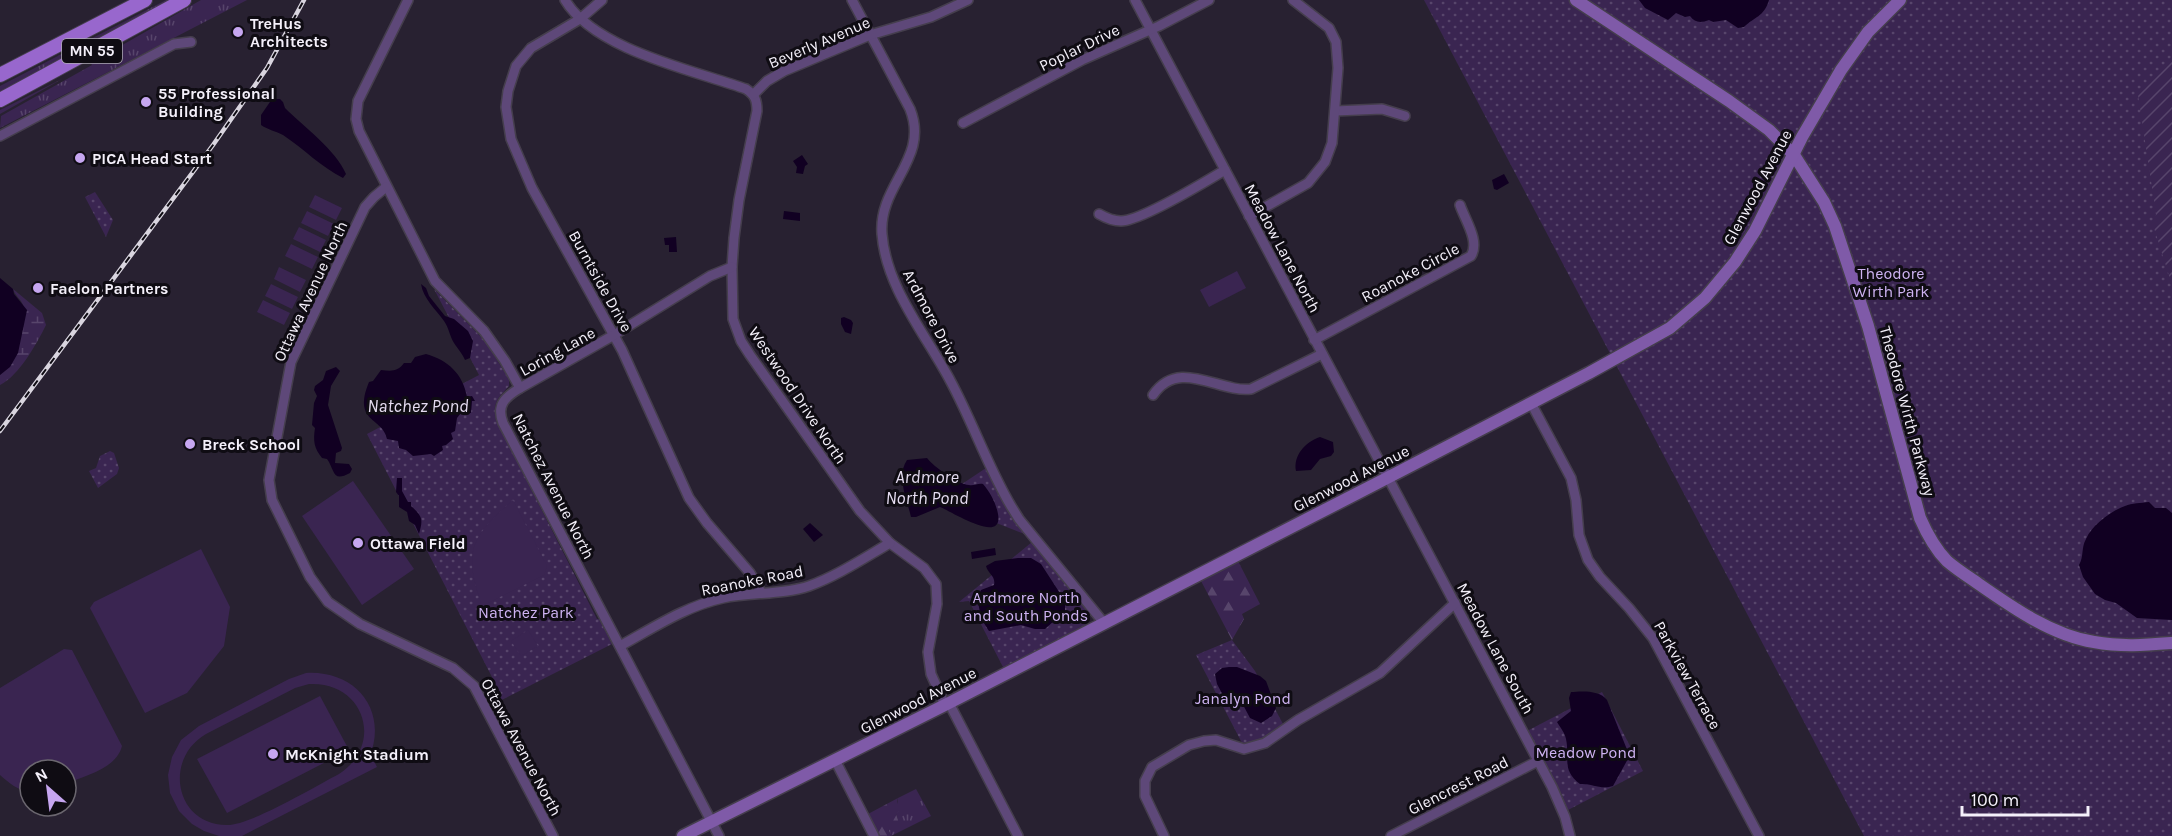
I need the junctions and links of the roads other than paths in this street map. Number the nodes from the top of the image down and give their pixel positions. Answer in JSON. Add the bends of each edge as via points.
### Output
{"nodes":[{"id":1,"x":145,"y":0,"type":"edge"},
{"id":2,"x":184,"y":0,"type":"edge"},
{"id":3,"x":408,"y":0,"type":"edge"},
{"id":4,"x":565,"y":0,"type":"edge"},
{"id":5,"x":602,"y":0,"type":"edge"},
{"id":6,"x":852,"y":0,"type":"edge"},
{"id":7,"x":968,"y":0,"type":"edge"},
{"id":8,"x":1135,"y":0,"type":"edge"},
{"id":9,"x":1209,"y":0,"type":"edge"},
{"id":10,"x":1293,"y":0,"type":"edge"},
{"id":11,"x":1576,"y":0,"type":"edge"},
{"id":12,"x":1900,"y":0,"type":"edge"},
{"id":13,"x":580,"y":19,"type":"junction"},
{"id":14,"x":1151,"y":29,"type":"junction"},
{"id":15,"x":870,"y":35,"type":"junction"},
{"id":16,"x":191,"y":42,"type":"dead end"},
{"id":17,"x":0,"y":75,"type":"edge"},
{"id":18,"x":754,"y":94,"type":"junction"},
{"id":19,"x":0,"y":100,"type":"edge"},
{"id":20,"x":1335,"y":111,"type":"junction"},
{"id":21,"x":1405,"y":116,"type":"dead end"},
{"id":22,"x":963,"y":123,"type":"dead end"},
{"id":23,"x":0,"y":136,"type":"edge"},
{"id":24,"x":1794,"y":155,"type":"junction"},
{"id":25,"x":1225,"y":170,"type":"junction"},
{"id":26,"x":387,"y":187,"type":"junction"},
{"id":27,"x":1460,"y":205,"type":"dead end"},
{"id":28,"x":1099,"y":214,"type":"dead end"},
{"id":29,"x":1249,"y":216,"type":"junction"},
{"id":30,"x":732,"y":267,"type":"junction"},
{"id":31,"x":614,"y":335,"type":"junction"},
{"id":32,"x":1314,"y":340,"type":"junction"},
{"id":33,"x":1322,"y":354,"type":"junction"},
{"id":34,"x":520,"y":388,"type":"junction"},
{"id":35,"x":1153,"y":395,"type":"dead end"},
{"id":36,"x":1531,"y":403,"type":"junction"},
{"id":37,"x":1389,"y":477,"type":"junction"},
{"id":38,"x":890,"y":543,"type":"junction"},
{"id":39,"x":761,"y":592,"type":"junction"},
{"id":40,"x":1455,"y":603,"type":"junction"},
{"id":41,"x":1104,"y":623,"type":"junction"},
{"id":42,"x":2172,"y":643,"type":"edge"},
{"id":43,"x":620,"y":645,"type":"junction"},
{"id":44,"x":947,"y":704,"type":"junction"},
{"id":45,"x":835,"y":760,"type":"junction"},
{"id":46,"x":1538,"y":761,"type":"junction"},
{"id":47,"x":711,"y":822,"type":"junction"},
{"id":48,"x":553,"y":836,"type":"edge"},
{"id":49,"x":683,"y":836,"type":"edge"},
{"id":50,"x":718,"y":836,"type":"edge"},
{"id":51,"x":874,"y":836,"type":"edge"},
{"id":52,"x":1018,"y":836,"type":"edge"},
{"id":53,"x":1164,"y":836,"type":"edge"},
{"id":54,"x":1391,"y":836,"type":"edge"},
{"id":55,"x":1570,"y":836,"type":"edge"},
{"id":56,"x":1759,"y":836,"type":"edge"}],
"edges":[{"from":1,"to":17,"type":"main road","number":"MN 55"},
{"from":2,"to":19,"type":"main road","number":"MN 55"},
{"from":3,"to":26,"type":"street","name":"Natchez Avenue North","via":[[357,107],[362,139]]},
{"from":4,"to":13,"type":"street"},
{"from":5,"to":13,"type":"street","name":"Burntside Drive"},
{"from":6,"to":15,"type":"street","name":"Ardmore Drive"},
{"from":7,"to":15,"type":"street","name":"Beverly Avenue","via":[[931,17]]},
{"from":8,"to":14,"type":"street","name":"Meadow Lane North"},
{"from":9,"to":14,"type":"street","name":"Poplar Drive"},
{"from":10,"to":20,"type":"street","via":[[1317,16],[1334,34],[1338,56]]},
{"from":11,"to":24,"type":"street","name":"Theodore Wirth Parkway","via":[[1729,101],[1769,130]]},
{"from":12,"to":24,"type":"street","name":"Glenwood Avenue","via":[[1855,49]]},
{"from":13,"to":18,"type":"street","via":[[641,53]]},
{"from":13,"to":31,"type":"street","name":"Burntside Drive","via":[[522,56],[508,91],[508,124],[532,188]]},
{"from":14,"to":22,"type":"street","name":"Poplar Drive","via":[[1082,60]]},
{"from":14,"to":25,"type":"street","name":"Meadow Lane North"},
{"from":15,"to":18,"type":"street","name":"Beverly Avenue","via":[[774,76]]},
{"from":15,"to":41,"type":"street","name":"Ardmore Drive","via":[[915,123],[913,149],[883,217],[883,242],[893,276],[951,382],[1011,506]]},
{"from":16,"to":23,"type":"street","via":[[174,44]]},
{"from":18,"to":30,"type":"street","name":"Westwood Drive North","via":[[757,111],[739,200]]},
{"from":20,"to":21,"type":"street","via":[[1382,109]]},
{"from":20,"to":29,"type":"street","via":[[1332,143],[1320,170],[1301,188]]},
{"from":24,"to":36,"type":"street","name":"Glenwood Avenue","via":[[1735,262],[1694,309],[1650,340]]},
{"from":24,"to":42,"type":"street","name":"Theodore Wirth Parkway","via":[[1835,226],[1868,326],[1920,518],[1938,551],[1985,588],[2046,626],[2071,636],[2116,646]]},
{"from":25,"to":28,"type":"street","via":[[1127,220]]},
{"from":25,"to":29,"type":"street","name":"Meadow Lane North"},
{"from":26,"to":34,"type":"street","name":"Natchez Avenue North","via":[[435,281],[484,331]]},
{"from":26,"to":48,"type":"street","name":"Ottawa Avenue North","via":[[365,207],[291,362],[269,480],[272,500],[310,577],[328,602],[350,619],[453,668],[474,686]]},
{"from":27,"to":32,"type":"street","name":"Roanoke Circle","via":[[1474,242],[1472,256]]},
{"from":29,"to":32,"type":"street","name":"Meadow Lane North"},
{"from":30,"to":31,"type":"street","name":"Loring Lane","via":[[710,276]]},
{"from":30,"to":38,"type":"street","name":"Westwood Drive North","via":[[734,320],[741,341],[860,512]]},
{"from":31,"to":34,"type":"street","name":"Loring Lane"},
{"from":31,"to":39,"type":"street","name":"Burntside Drive","via":[[689,498]]},
{"from":32,"to":33,"type":"street","name":"Meadow Lane North"},
{"from":33,"to":35,"type":"street","via":[[1251,389],[1186,378],[1161,385]]},
{"from":33,"to":37,"type":"street"},
{"from":34,"to":43,"type":"street","name":"Natchez Avenue North","via":[[501,403],[503,423]]},
{"from":36,"to":37,"type":"street","name":"Glenwood Avenue"},
{"from":36,"to":56,"type":"street","name":"Parkview Terrace","via":[[1571,478],[1579,535],[1588,560],[1653,638]]},
{"from":37,"to":40,"type":"street","name":"Meadow Lane South"},
{"from":37,"to":41,"type":"street","name":"Glenwood Avenue"},
{"from":38,"to":39,"type":"street","name":"Roanoke Road","via":[[809,586]]},
{"from":38,"to":44,"type":"street","name":"Westwood Drive North","via":[[924,567],[936,584],[937,604],[928,652],[931,674]]},
{"from":39,"to":43,"type":"street","name":"Roanoke Road","via":[[700,604]]},
{"from":40,"to":46,"type":"street","name":"Meadow Lane South"},
{"from":40,"to":53,"type":"street","via":[[1380,673],[1265,743],[1244,748],[1216,740],[1204,741],[1152,767],[1145,781],[1145,796]]},
{"from":41,"to":44,"type":"street","name":"Glenwood Avenue"},
{"from":43,"to":47,"type":"street","name":"Natchez Avenue North"},
{"from":44,"to":45,"type":"street","name":"Glenwood Avenue"},
{"from":44,"to":52,"type":"street","name":"Westwood Drive North"},
{"from":45,"to":47,"type":"street","name":"Glenwood Avenue"},
{"from":45,"to":51,"type":"street"},
{"from":46,"to":54,"type":"street","name":"Glencrest Road"},
{"from":46,"to":55,"type":"street","name":"Meadow Lane South"},
{"from":47,"to":49,"type":"street","name":"Glenwood Avenue"},
{"from":47,"to":50,"type":"street","name":"Natchez Avenue North"}]}
